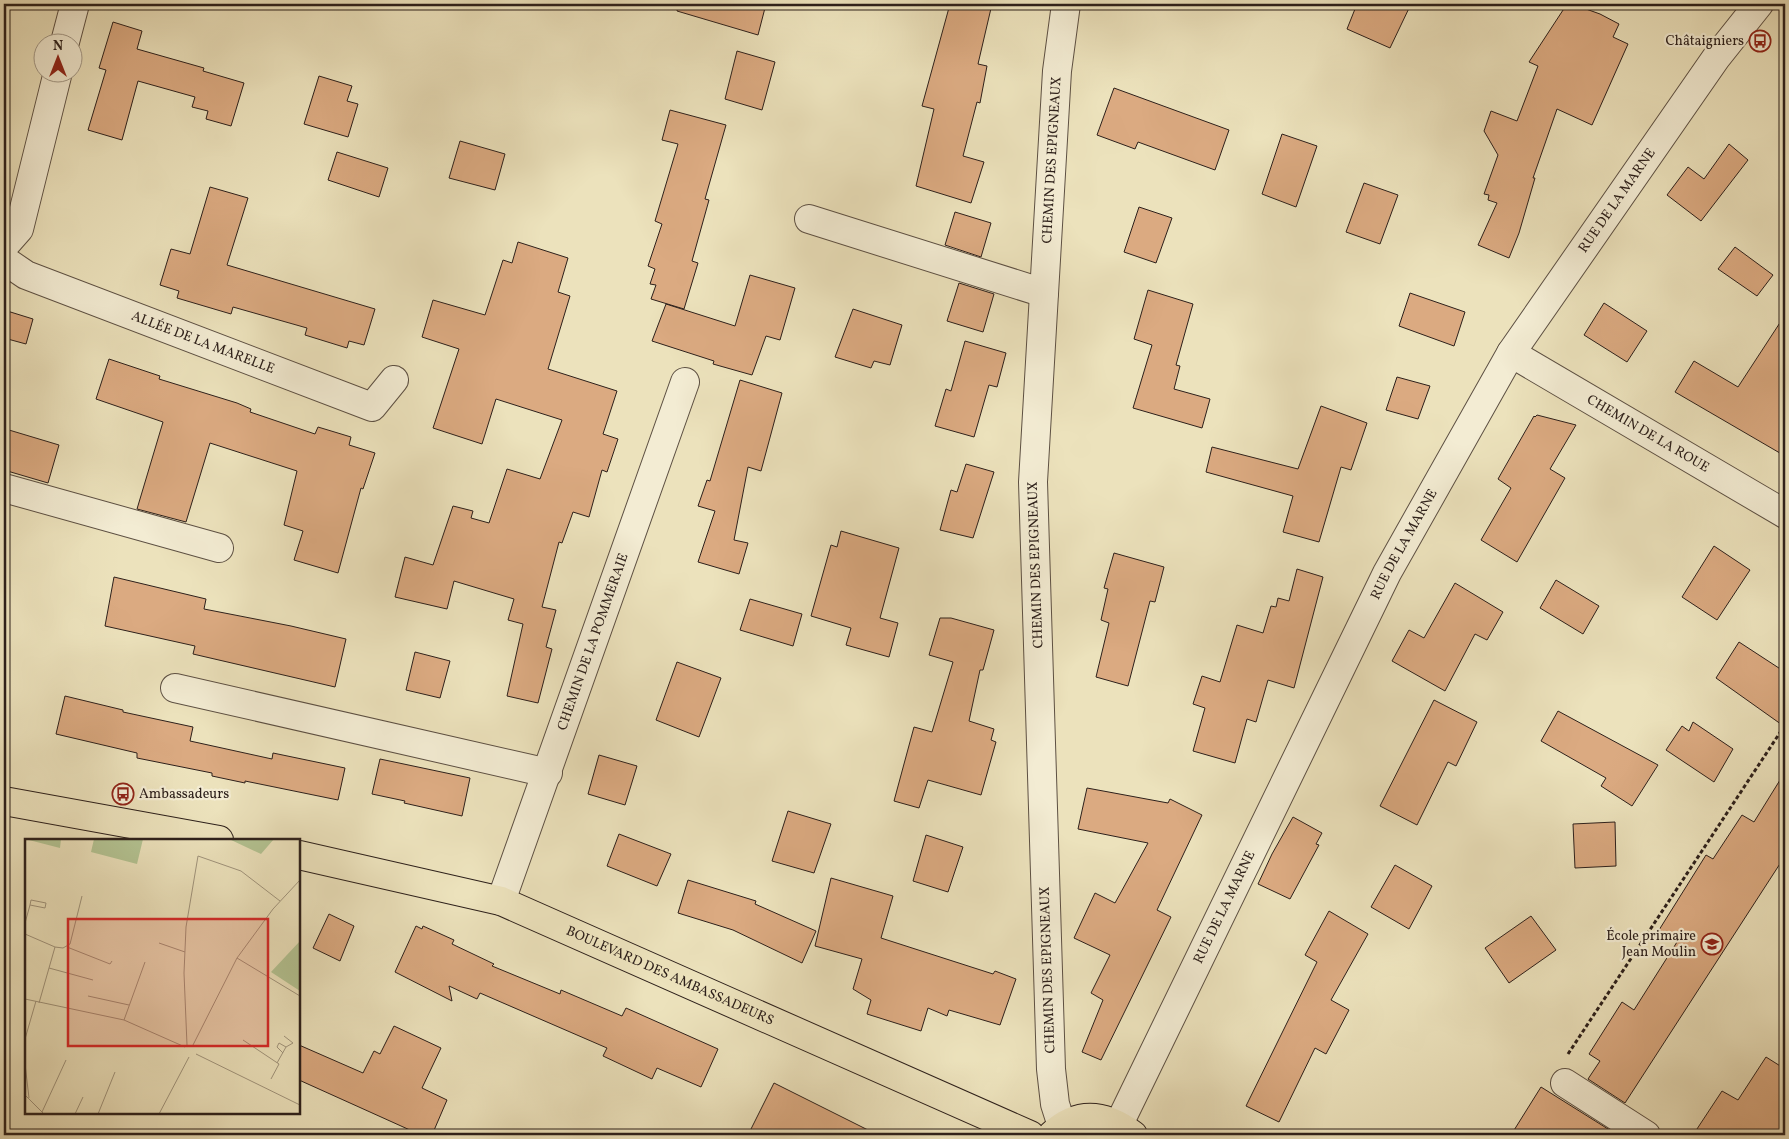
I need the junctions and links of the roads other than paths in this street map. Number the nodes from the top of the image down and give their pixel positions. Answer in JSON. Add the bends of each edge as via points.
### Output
{"nodes":[{"id":1,"x":75,"y":4,"type":"edge"},
{"id":2,"x":1066,"y":4,"type":"edge"},
{"id":3,"x":1759,"y":4,"type":"edge"},
{"id":4,"x":68,"y":32,"type":"edge"},
{"id":5,"x":56,"y":82,"type":"edge"},
{"id":6,"x":810,"y":219,"type":"dead end"},
{"id":7,"x":4,"y":246,"type":"edge"},
{"id":8,"x":4,"y":260,"type":"edge"},
{"id":9,"x":1044,"y":293,"type":"junction"},
{"id":10,"x":1511,"y":353,"type":"junction"},
{"id":11,"x":394,"y":380,"type":"dead end"},
{"id":12,"x":685,"y":382,"type":"dead end"},
{"id":13,"x":4,"y":488,"type":"edge"},
{"id":14,"x":1785,"y":514,"type":"edge"},
{"id":15,"x":219,"y":548,"type":"dead end"},
{"id":16,"x":175,"y":688,"type":"dead end"},
{"id":17,"x":548,"y":772,"type":"junction"},
{"id":18,"x":4,"y":801,"type":"edge"},
{"id":19,"x":213,"y":839,"type":"edge"},
{"id":20,"x":300,"y":855,"type":"edge"},
{"id":21,"x":501,"y":901,"type":"junction"},
{"id":22,"x":1565,"y":1083,"type":"road end"},
{"id":23,"x":1057,"y":1130,"type":"edge"},
{"id":24,"x":1126,"y":1130,"type":"edge"},
{"id":25,"x":1030,"y":1135,"type":"edge"},
{"id":26,"x":1646,"y":1135,"type":"edge"}],
"edges":[{"from":1,"to":4,"type":"street"},
{"from":2,"to":9,"type":"street","name":"CHEMIN DES EPIGNEAUX","via":[[1057,71]]},
{"from":3,"to":10,"type":"street","name":"RUE DE LA MARNE","via":[[1716,58]]},
{"from":5,"to":7,"type":"street","via":[[20,229]]},
{"from":6,"to":9,"type":"street"},
{"from":8,"to":11,"type":"street","name":"ALLÉE DE LA MARELLE","via":[[26,275],[372,408]]},
{"from":9,"to":23,"type":"street","name":"CHEMIN DES EPIGNEAUX","via":[[1033,482],[1051,1069]]},
{"from":10,"to":14,"type":"street","name":"CHEMIN DE LA ROUE"},
{"from":10,"to":24,"type":"street","name":"RUE DE LA MARNE","via":[[1387,573]]},
{"from":12,"to":17,"type":"street","name":"CHEMIN DE LA POMMERAIE"},
{"from":13,"to":15,"type":"street"},
{"from":16,"to":17,"type":"street"},
{"from":17,"to":21,"type":"street","name":"CHEMIN DE LA POMMERAIE"},
{"from":18,"to":19,"type":"main road"},
{"from":20,"to":21,"type":"main road","name":"BOULEVARD DES AMBASSADEURS"},
{"from":21,"to":25,"type":"main road","name":"BOULEVARD DES AMBASSADEURS"},
{"from":22,"to":26,"type":"street"},
{"from":23,"to":24,"type":"main road","via":[[1080,1119],[1100,1118]]}]}
